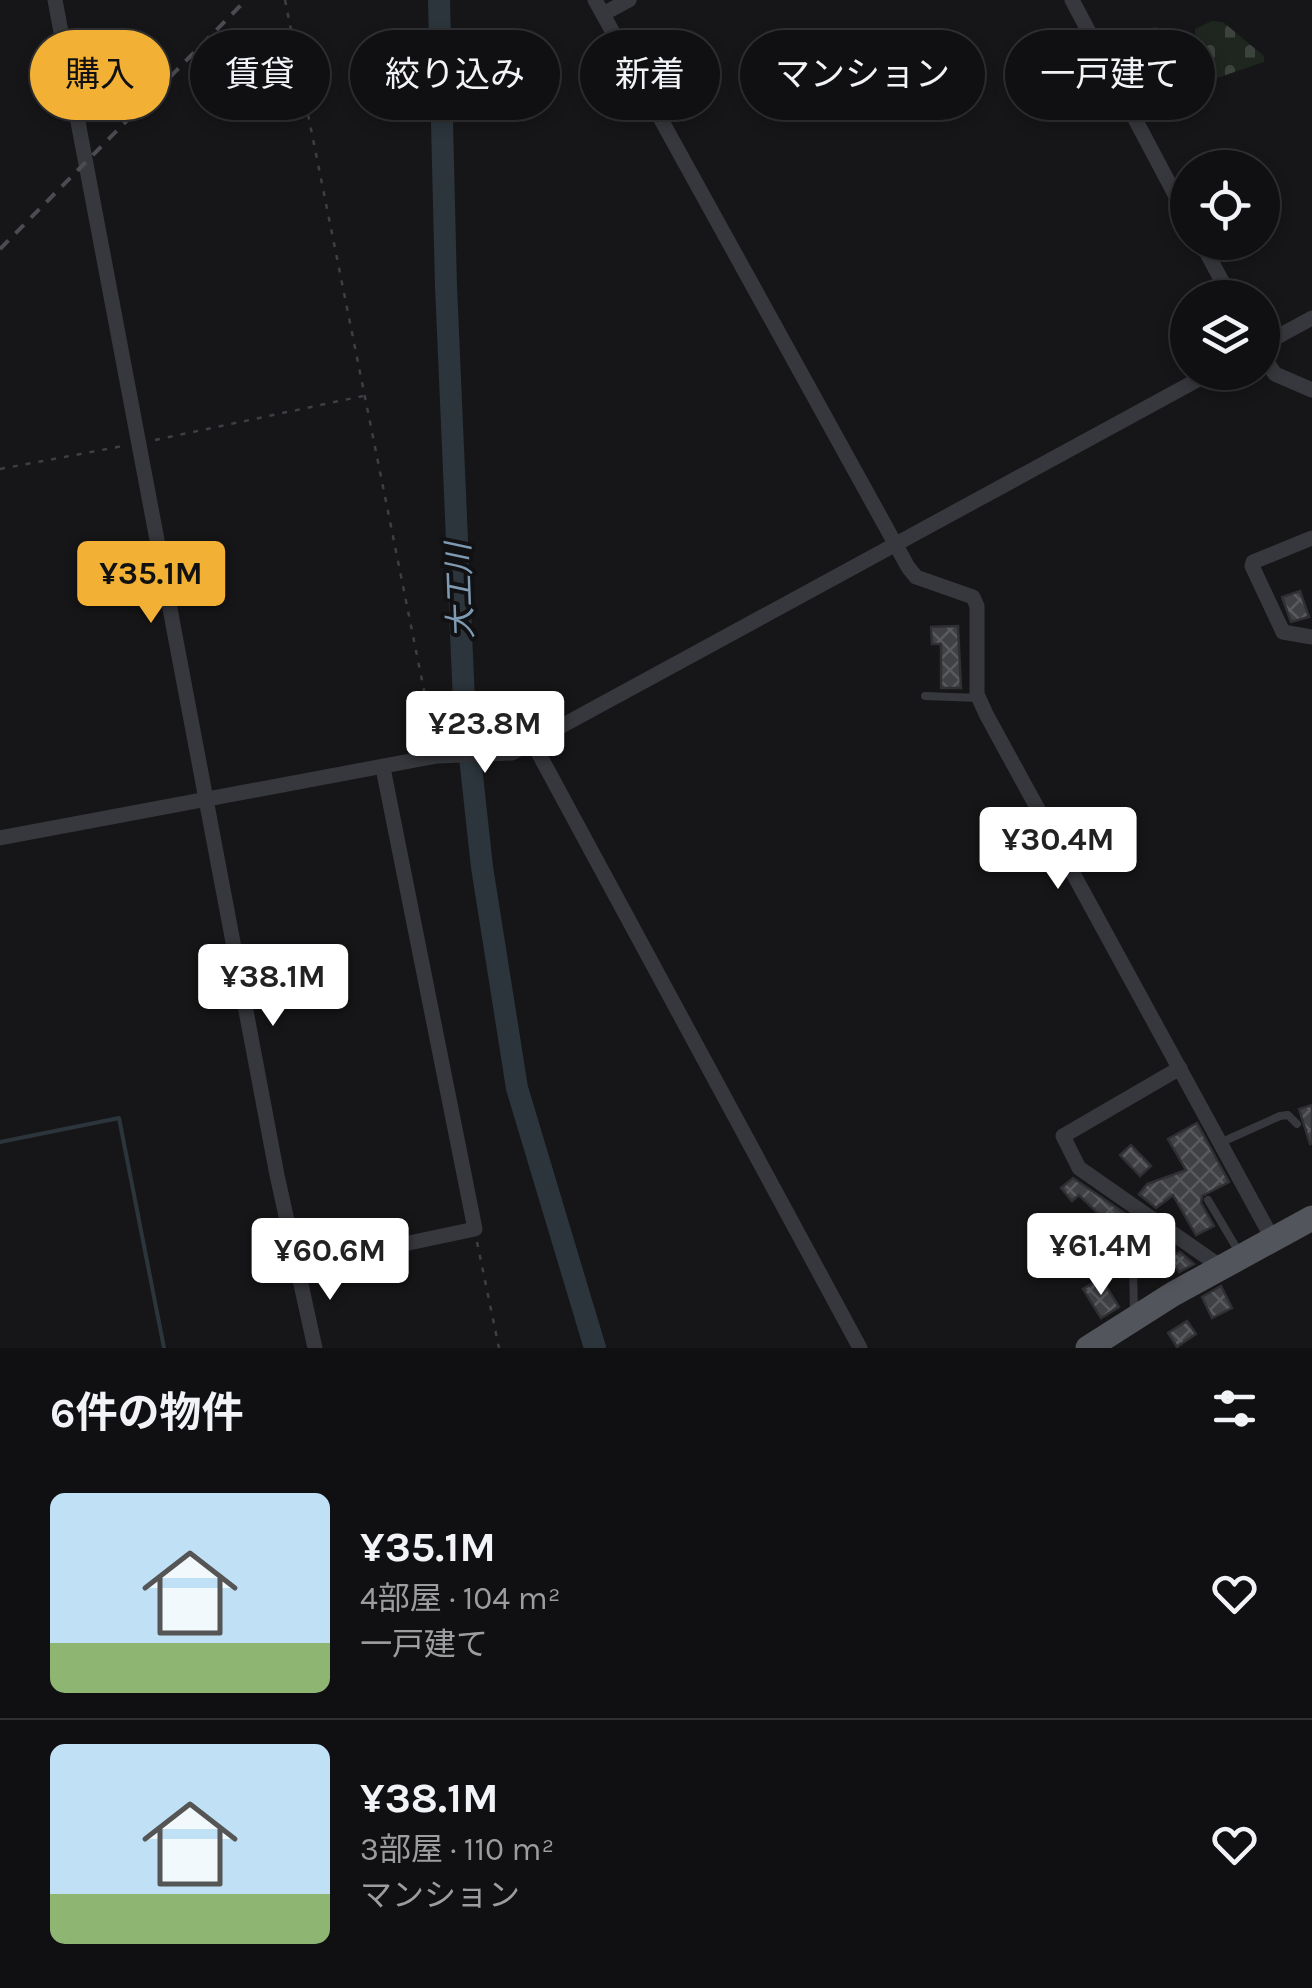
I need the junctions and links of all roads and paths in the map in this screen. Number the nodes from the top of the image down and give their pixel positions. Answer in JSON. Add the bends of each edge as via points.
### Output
{"nodes":[{"id":1,"x":54,"y":0,"type":"edge"},
{"id":2,"x":286,"y":0,"type":"edge"},
{"id":3,"x":629,"y":0,"type":"edge"},
{"id":4,"x":1072,"y":0,"type":"edge"},
{"id":5,"x":599,"y":7,"type":"edge"},
{"id":6,"x":1170,"y":185,"type":"edge"},
{"id":7,"x":1312,"y":318,"type":"edge"},
{"id":8,"x":1280,"y":335,"type":"edge"},
{"id":9,"x":1280,"y":376,"type":"edge"},
{"id":10,"x":1179,"y":390,"type":"edge"},
{"id":11,"x":1312,"y":390,"type":"edge"},
{"id":12,"x":364,"y":396,"type":"junction"},
{"id":13,"x":138,"y":444,"type":"junction"},
{"id":14,"x":0,"y":469,"type":"edge"},
{"id":15,"x":1312,"y":538,"type":"edge"},
{"id":16,"x":897,"y":545,"type":"junction"},
{"id":17,"x":1312,"y":637,"type":"edge"},
{"id":18,"x":925,"y":696,"type":"dead end"},
{"id":19,"x":979,"y":698,"type":"junction"},
{"id":20,"x":533,"y":742,"type":"junction"},
{"id":21,"x":437,"y":756,"type":"junction"},
{"id":22,"x":383,"y":768,"type":"junction"},
{"id":23,"x":209,"y":800,"type":"junction"},
{"id":24,"x":0,"y":838,"type":"edge"},
{"id":25,"x":1180,"y":1068,"type":"junction"},
{"id":26,"x":1297,"y":1124,"type":"dead end"},
{"id":27,"x":1222,"y":1142,"type":"junction"},
{"id":28,"x":1208,"y":1200,"type":"dead end"},
{"id":29,"x":1312,"y":1218,"type":"edge"},
{"id":30,"x":475,"y":1229,"type":"junction"},
{"id":31,"x":1272,"y":1238,"type":"junction"},
{"id":32,"x":1232,"y":1262,"type":"junction"},
{"id":33,"x":300,"y":1266,"type":"junction"},
{"id":34,"x":1132,"y":1266,"type":"dead end"},
{"id":35,"x":1134,"y":1317,"type":"junction"},
{"id":36,"x":315,"y":1348,"type":"edge"},
{"id":37,"x":499,"y":1348,"type":"edge"},
{"id":38,"x":860,"y":1348,"type":"edge"},
{"id":39,"x":1088,"y":1348,"type":"edge"}],
"edges":[{"from":1,"to":13,"type":"street"},
{"from":2,"to":12,"type":"path"},
{"from":3,"to":5,"type":"street"},
{"from":4,"to":6,"type":"street"},
{"from":5,"to":16,"type":"street"},
{"from":7,"to":8,"type":"street"},
{"from":9,"to":11,"type":"street"},
{"from":10,"to":16,"type":"street"},
{"from":12,"to":13,"type":"path"},
{"from":12,"to":21,"type":"path"},
{"from":13,"to":14,"type":"path"},
{"from":13,"to":23,"type":"street"},
{"from":15,"to":17,"type":"street","via":[[1252,566],[1283,632]]},
{"from":16,"to":19,"type":"street","via":[[916,577],[973,596]]},
{"from":16,"to":20,"type":"street"},
{"from":18,"to":19,"type":"lane"},
{"from":19,"to":25,"type":"street"},
{"from":20,"to":21,"type":"street","via":[[512,753]]},
{"from":20,"to":38,"type":"street"},
{"from":21,"to":22,"type":"street"},
{"from":22,"to":23,"type":"street"},
{"from":22,"to":30,"type":"street"},
{"from":23,"to":24,"type":"street"},
{"from":23,"to":33,"type":"street","via":[[277,1175]]},
{"from":25,"to":27,"type":"street"},
{"from":25,"to":32,"type":"street","via":[[1063,1136],[1079,1168]]},
{"from":26,"to":27,"type":"lane","via":[[1280,1116]]},
{"from":27,"to":31,"type":"street"},
{"from":28,"to":32,"type":"lane"},
{"from":29,"to":31,"type":"main road"},
{"from":30,"to":33,"type":"street"},
{"from":30,"to":37,"type":"path"},
{"from":31,"to":32,"type":"main road"},
{"from":32,"to":35,"type":"main road"},
{"from":33,"to":36,"type":"street"},
{"from":34,"to":35,"type":"lane"},
{"from":35,"to":39,"type":"main road"}]}
